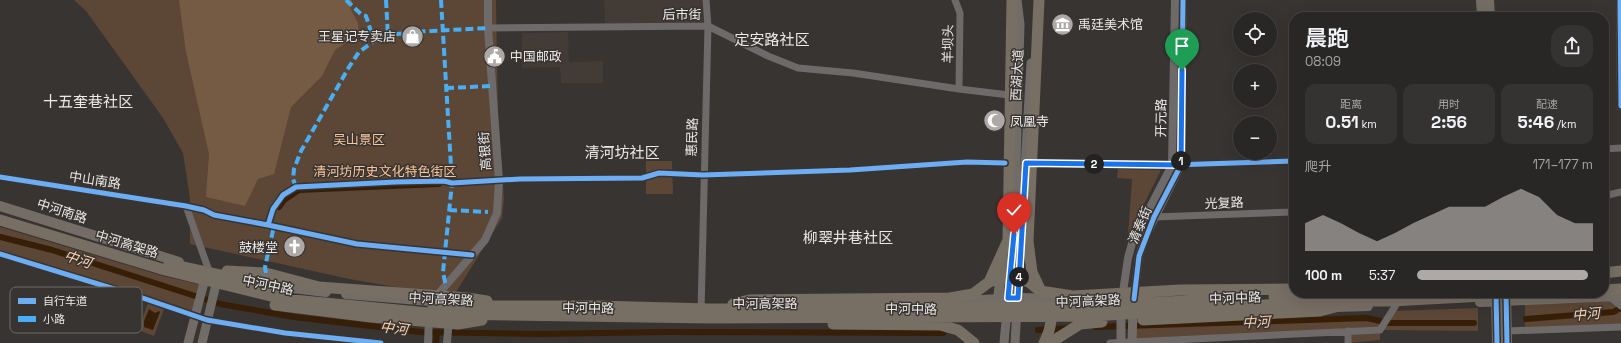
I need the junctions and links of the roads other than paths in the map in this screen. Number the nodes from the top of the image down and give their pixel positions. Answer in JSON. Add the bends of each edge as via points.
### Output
{"nodes":[{"id":1,"x":488,"y":0,"type":"edge"},
{"id":2,"x":706,"y":0,"type":"edge"},
{"id":3,"x":955,"y":0,"type":"edge"},
{"id":4,"x":1012,"y":0,"type":"edge"},
{"id":5,"x":1017,"y":0,"type":"edge"},
{"id":6,"x":1034,"y":0,"type":"edge"},
{"id":7,"x":1039,"y":0,"type":"edge"},
{"id":8,"x":1175,"y":0,"type":"edge"},
{"id":9,"x":1183,"y":0,"type":"edge"},
{"id":10,"x":1481,"y":0,"type":"edge"},
{"id":11,"x":1489,"y":0,"type":"edge"},
{"id":12,"x":1620,"y":0,"type":"edge"},
{"id":13,"x":1482,"y":12,"type":"edge"},
{"id":14,"x":1490,"y":12,"type":"edge"},
{"id":15,"x":708,"y":26,"type":"junction"},
{"id":16,"x":488,"y":28,"type":"junction"},
{"id":17,"x":959,"y":89,"type":"junction"},
{"id":18,"x":1009,"y":95,"type":"dead end"},
{"id":19,"x":1621,"y":106,"type":"edge"},
{"id":20,"x":1621,"y":148,"type":"edge"},
{"id":21,"x":1609,"y":149,"type":"edge"},
{"id":22,"x":1289,"y":161,"type":"edge"},
{"id":23,"x":1021,"y":164,"type":"junction"},
{"id":24,"x":1176,"y":165,"type":"junction"},
{"id":25,"x":0,"y":177,"type":"edge"},
{"id":26,"x":1621,"y":192,"type":"edge"},
{"id":27,"x":1609,"y":195,"type":"edge"},
{"id":28,"x":0,"y":206,"type":"edge"},
{"id":29,"x":0,"y":212,"type":"edge"},
{"id":30,"x":1289,"y":212,"type":"edge"},
{"id":31,"x":1154,"y":217,"type":"junction"},
{"id":32,"x":0,"y":220,"type":"edge"},
{"id":33,"x":0,"y":224,"type":"edge"},
{"id":34,"x":214,"y":269,"type":"junction"},
{"id":35,"x":1609,"y":273,"type":"edge"},
{"id":36,"x":1621,"y":273,"type":"edge"},
{"id":37,"x":1621,"y":279,"type":"edge"},
{"id":38,"x":1609,"y":280,"type":"edge"},
{"id":39,"x":989,"y":282,"type":"junction"},
{"id":40,"x":446,"y":287,"type":"junction"},
{"id":41,"x":1621,"y":289,"type":"edge"},
{"id":42,"x":1040,"y":290,"type":"junction"},
{"id":43,"x":1289,"y":290,"type":"edge"},
{"id":44,"x":1289,"y":290,"type":"edge"},
{"id":45,"x":978,"y":291,"type":"junction"},
{"id":46,"x":1609,"y":292,"type":"edge"},
{"id":47,"x":202,"y":293,"type":"junction"},
{"id":48,"x":213,"y":295,"type":"junction"},
{"id":49,"x":1289,"y":295,"type":"edge"},
{"id":50,"x":1609,"y":295,"type":"edge"},
{"id":51,"x":1008,"y":298,"type":"junction"},
{"id":52,"x":1447,"y":298,"type":"edge"},
{"id":53,"x":1484,"y":298,"type":"edge"},
{"id":54,"x":1496,"y":298,"type":"edge"},
{"id":55,"x":1506,"y":298,"type":"edge"},
{"id":56,"x":1122,"y":299,"type":"junction"},
{"id":57,"x":1134,"y":299,"type":"junction"},
{"id":58,"x":1365,"y":300,"type":"junction"},
{"id":59,"x":432,"y":302,"type":"junction"},
{"id":60,"x":448,"y":302,"type":"junction"},
{"id":61,"x":1620,"y":302,"type":"edge"},
{"id":62,"x":1396,"y":305,"type":"junction"},
{"id":63,"x":515,"y":311,"type":"junction"},
{"id":64,"x":706,"y":313,"type":"junction"},
{"id":65,"x":1133,"y":319,"type":"junction"},
{"id":66,"x":1121,"y":320,"type":"junction"},
{"id":67,"x":429,"y":322,"type":"junction"},
{"id":68,"x":1011,"y":322,"type":"junction"},
{"id":69,"x":448,"y":323,"type":"junction"},
{"id":70,"x":1621,"y":327,"type":"edge"},
{"id":71,"x":1348,"y":331,"type":"junction"},
{"id":72,"x":1507,"y":331,"type":"junction"},
{"id":73,"x":1121,"y":340,"type":"edge"},
{"id":74,"x":1133,"y":341,"type":"edge"},
{"id":75,"x":188,"y":343,"type":"edge"},
{"id":76,"x":202,"y":343,"type":"edge"},
{"id":77,"x":428,"y":343,"type":"edge"},
{"id":78,"x":447,"y":343,"type":"edge"},
{"id":79,"x":974,"y":343,"type":"edge"},
{"id":80,"x":1004,"y":343,"type":"edge"},
{"id":81,"x":1015,"y":343,"type":"edge"},
{"id":82,"x":1044,"y":343,"type":"edge"},
{"id":83,"x":1050,"y":343,"type":"edge"},
{"id":84,"x":1110,"y":343,"type":"edge"},
{"id":85,"x":1348,"y":343,"type":"edge"},
{"id":86,"x":1496,"y":343,"type":"edge"},
{"id":87,"x":1507,"y":343,"type":"edge"}],
"edges":[{"from":1,"to":16,"type":"street","name":"高银街"},
{"from":2,"to":15,"type":"street","name":"惠民路"},
{"from":3,"to":17,"type":"street","name":"羊坝头","via":[[960,13]]},
{"from":4,"to":39,"type":"highway","via":[[1008,240]]},
{"from":5,"to":23,"type":"main road","via":[[1020,24]]},
{"from":6,"to":23,"type":"main road","name":"西湖大道"},
{"from":7,"to":42,"type":"highway","via":[[1028,241],[1032,272]]},
{"from":8,"to":24,"type":"street","name":"开元路"},
{"from":9,"to":24,"type":"street","name":"开元路"},
{"from":10,"to":13,"type":"main road"},
{"from":11,"to":14,"type":"main road"},
{"from":12,"to":19,"type":"street"},
{"from":15,"to":16,"type":"street","name":"后市街"},
{"from":15,"to":17,"type":"street","name":"后市街","via":[[798,68],[853,73]]},
{"from":15,"to":64,"type":"street","name":"惠民路"},
{"from":16,"to":40,"type":"street","name":"高银街","via":[[499,181],[498,213],[485,240]]},
{"from":17,"to":18,"type":"street","name":"后市街"},
{"from":20,"to":21,"type":"street"},
{"from":22,"to":24,"type":"street"},
{"from":23,"to":24,"type":"street"},
{"from":23,"to":51,"type":"main road","name":"西湖大道"},
{"from":23,"to":51,"type":"main road","via":[[1011,170]]},
{"from":24,"to":31,"type":"street","name":"清泰街"},
{"from":24,"to":56,"type":"street","name":"清泰街","via":[[1133,240]]},
{"from":25,"to":34,"type":"street","name":"中山南路","via":[[186,206]]},
{"from":26,"to":27,"type":"street"},
{"from":28,"to":34,"type":"main road","name":"中河南路","via":[[169,260]]},
{"from":29,"to":63,"type":"highway","name":"中河高架路","via":[[168,264],[284,292],[363,301]]},
{"from":30,"to":31,"type":"street","name":"光复路"},
{"from":31,"to":57,"type":"street","name":"清泰街","via":[[1138,256]]},
{"from":32,"to":63,"type":"highway","name":"中河高架路","via":[[165,270],[283,299],[439,314]]},
{"from":33,"to":47,"type":"main road","via":[[166,275]]},
{"from":34,"to":47,"type":"main road"},
{"from":34,"to":48,"type":"main road"},
{"from":34,"to":59,"type":"main road","name":"中河中路","via":[[283,288]]},
{"from":34,"to":63,"type":"highway","via":[[266,273],[319,287],[467,298]]},
{"from":35,"to":36,"type":"highway"},
{"from":37,"to":38,"type":"highway"},
{"from":39,"to":42,"type":"highway","via":[[1002,278],[1016,278],[1029,282]]},
{"from":39,"to":45,"type":"highway"},
{"from":40,"to":59,"type":"street","name":"高银街","via":[[438,292]]},
{"from":40,"to":60,"type":"street"},
{"from":41,"to":46,"type":"highway"},
{"from":42,"to":43,"type":"highway","via":[[1073,296],[1180,290]]},
{"from":42,"to":82,"type":"highway","via":[[1048,303],[1051,317],[1050,331]]},
{"from":44,"to":57,"type":"main road","name":"中河中路"},
{"from":45,"to":64,"type":"highway","via":[[950,298],[749,300]]},
{"from":45,"to":79,"type":"highway","via":[[967,316],[968,329]]},
{"from":47,"to":48,"type":"main road","name":"中河中路"},
{"from":47,"to":75,"type":"main road"},
{"from":48,"to":63,"type":"highway","via":[[364,317],[458,324]]},
{"from":48,"to":67,"type":"main road","name":"中河中路"},
{"from":48,"to":76,"type":"main road"},
{"from":49,"to":64,"type":"highway","name":"中河高架路","via":[[1044,308]]},
{"from":50,"to":61,"type":"main road","name":"中河中路"},
{"from":51,"to":56,"type":"main road","name":"中河中路"},
{"from":51,"to":64,"type":"main road","name":"中河中路"},
{"from":51,"to":68,"type":"main road","name":"西湖大道"},
{"from":52,"to":58,"type":"highway","name":"中河高架路"},
{"from":53,"to":62,"type":"main road","name":"中河中路"},
{"from":54,"to":86,"type":"main road"},
{"from":55,"to":72,"type":"main road"},
{"from":56,"to":57,"type":"main road","name":"中河中路"},
{"from":56,"to":66,"type":"main road","name":"清泰街"},
{"from":57,"to":65,"type":"main road","name":"清泰街"},
{"from":58,"to":64,"type":"highway","name":"中河高架路","via":[[1094,316]]},
{"from":58,"to":83,"type":"highway","via":[[1320,311],[1080,324]]},
{"from":59,"to":60,"type":"main road","name":"中河中路"},
{"from":59,"to":67,"type":"street"},
{"from":60,"to":64,"type":"main road","name":"中河中路"},
{"from":60,"to":69,"type":"street"},
{"from":62,"to":65,"type":"main road","name":"中河中路"},
{"from":62,"to":71,"type":"street","via":[[1384,324]]},
{"from":63,"to":64,"type":"highway","name":"中河高架路","via":[[597,306]]},
{"from":64,"to":68,"type":"main road","name":"中河中路"},
{"from":64,"to":69,"type":"main road","name":"中河中路"},
{"from":64,"to":79,"type":"highway","via":[[753,324],[940,325],[958,330]]},
{"from":65,"to":66,"type":"main road","name":"中河中路"},
{"from":65,"to":74,"type":"main road","name":"清泰街"},
{"from":66,"to":68,"type":"main road","name":"中河中路"},
{"from":66,"to":73,"type":"main road","name":"清泰街"},
{"from":67,"to":69,"type":"main road","name":"中河中路"},
{"from":67,"to":77,"type":"street"},
{"from":68,"to":80,"type":"main road","name":"西湖大道"},
{"from":68,"to":81,"type":"main road","name":"西湖大道"},
{"from":69,"to":78,"type":"street"},
{"from":70,"to":72,"type":"street"},
{"from":71,"to":74,"type":"street"},
{"from":71,"to":85,"type":"street"},
{"from":72,"to":87,"type":"main road"},
{"from":73,"to":74,"type":"street"},
{"from":73,"to":84,"type":"street"}]}
